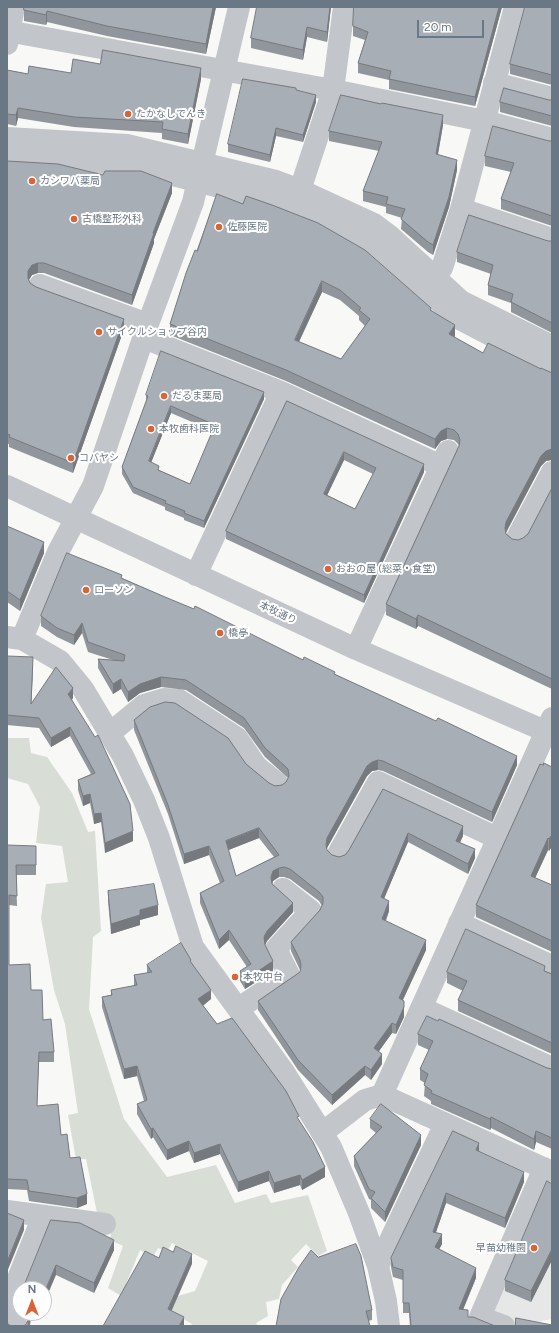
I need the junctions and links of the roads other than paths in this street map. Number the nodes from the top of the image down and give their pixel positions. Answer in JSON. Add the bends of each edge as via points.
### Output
{"nodes":[{"id":1,"x":14,"y":7,"type":"edge"},
{"id":2,"x":238,"y":7,"type":"edge"},
{"id":3,"x":344,"y":7,"type":"edge"},
{"id":4,"x":515,"y":7,"type":"edge"},
{"id":5,"x":8,"y":36,"type":"edge"},
{"id":6,"x":223,"y":71,"type":"junction"},
{"id":7,"x":494,"y":83,"type":"junction"},
{"id":8,"x":333,"y":90,"type":"junction"},
{"id":9,"x":552,"y":98,"type":"edge"},
{"id":10,"x":484,"y":121,"type":"junction"},
{"id":11,"x":7,"y":138,"type":"edge"},
{"id":12,"x":552,"y":139,"type":"edge"},
{"id":13,"x":7,"y":156,"type":"edge"},
{"id":14,"x":200,"y":172,"type":"junction"},
{"id":15,"x":300,"y":190,"type":"junction"},
{"id":16,"x":461,"y":209,"type":"junction"},
{"id":17,"x":552,"y":239,"type":"edge"},
{"id":18,"x":434,"y":277,"type":"junction"},
{"id":19,"x":40,"y":285,"type":"dead end"},
{"id":20,"x":146,"y":331,"type":"junction"},
{"id":21,"x":552,"y":346,"type":"edge"},
{"id":22,"x":552,"y":365,"type":"edge"},
{"id":23,"x":281,"y":392,"type":"junction"},
{"id":24,"x":552,"y":472,"type":"edge"},
{"id":25,"x":7,"y":486,"type":"edge"},
{"id":26,"x":76,"y":518,"type":"junction"},
{"id":27,"x":517,"y":538,"type":"edge"},
{"id":28,"x":196,"y":575,"type":"junction"},
{"id":29,"x":14,"y":638,"type":"edge"},
{"id":30,"x":356,"y":649,"type":"junction"},
{"id":31,"x":550,"y":728,"type":"edge"},
{"id":32,"x":110,"y":733,"type":"junction"},
{"id":33,"x":277,"y":783,"type":"dead end"},
{"id":34,"x":497,"y":838,"type":"junction"},
{"id":35,"x":338,"y":854,"type":"dead end"},
{"id":36,"x":283,"y":889,"type":"dead end"},
{"id":37,"x":460,"y":923,"type":"junction"},
{"id":38,"x":552,"y":966,"type":"edge"},
{"id":39,"x":239,"y":1008,"type":"junction"},
{"id":40,"x":422,"y":1008,"type":"junction"},
{"id":41,"x":552,"y":1068,"type":"edge"},
{"id":42,"x":382,"y":1095,"type":"junction"},
{"id":43,"x":445,"y":1124,"type":"junction"},
{"id":44,"x":322,"y":1133,"type":"junction"},
{"id":45,"x":548,"y":1170,"type":"edge"},
{"id":46,"x":7,"y":1211,"type":"edge"},
{"id":47,"x":44,"y":1216,"type":"junction"},
{"id":48,"x":104,"y":1224,"type":"dead end"},
{"id":49,"x":378,"y":1266,"type":"junction"},
{"id":50,"x":7,"y":1306,"type":"edge"},
{"id":51,"x":7,"y":1318,"type":"edge"},
{"id":52,"x":17,"y":1326,"type":"edge"},
{"id":53,"x":389,"y":1326,"type":"edge"},
{"id":54,"x":504,"y":1326,"type":"edge"}],
"edges":[{"from":1,"to":5,"type":"street"},
{"from":2,"to":6,"type":"street"},
{"from":3,"to":8,"type":"street"},
{"from":4,"to":7,"type":"street"},
{"from":5,"to":6,"type":"street"},
{"from":6,"to":8,"type":"street"},
{"from":6,"to":14,"type":"street"},
{"from":7,"to":9,"type":"street"},
{"from":7,"to":10,"type":"street"},
{"from":8,"to":10,"type":"street"},
{"from":8,"to":15,"type":"street"},
{"from":10,"to":12,"type":"street"},
{"from":10,"to":16,"type":"street"},
{"from":11,"to":14,"type":"street","via":[[127,145]]},
{"from":13,"to":14,"type":"street"},
{"from":14,"to":15,"type":"street","via":[[276,181]]},
{"from":14,"to":20,"type":"street","via":[[193,202]]},
{"from":14,"to":22,"type":"street","via":[[290,204],[363,238],[383,252],[456,317]]},
{"from":15,"to":18,"type":"street","via":[[374,224]]},
{"from":16,"to":17,"type":"street"},
{"from":16,"to":18,"type":"street","via":[[442,268]]},
{"from":18,"to":21,"type":"street","via":[[461,301]]},
{"from":19,"to":20,"type":"street"},
{"from":20,"to":23,"type":"street"},
{"from":20,"to":26,"type":"street","via":[[93,486]]},
{"from":23,"to":28,"type":"street"},
{"from":23,"to":30,"type":"street","via":[[444,458]]},
{"from":24,"to":27,"type":"street"},
{"from":25,"to":26,"type":"street","name":"本牧通り"},
{"from":26,"to":28,"type":"street","name":"本牧通り"},
{"from":26,"to":29,"type":"street"},
{"from":28,"to":30,"type":"street","name":"本牧通り"},
{"from":29,"to":32,"type":"street","via":[[60,661],[84,688]]},
{"from":30,"to":31,"type":"street","name":"本牧通り"},
{"from":31,"to":34,"type":"street"},
{"from":32,"to":33,"type":"street","via":[[144,705],[164,699],[179,700],[237,738],[256,766]]},
{"from":32,"to":39,"type":"street","via":[[144,800],[159,838],[193,946]]},
{"from":34,"to":35,"type":"street","via":[[378,782]]},
{"from":34,"to":37,"type":"street"},
{"from":36,"to":39,"type":"street","via":[[311,911],[276,949],[289,975]]},
{"from":37,"to":38,"type":"street"},
{"from":37,"to":40,"type":"street"},
{"from":39,"to":44,"type":"street","via":[[284,1072]]},
{"from":40,"to":41,"type":"street"},
{"from":40,"to":42,"type":"street"},
{"from":42,"to":43,"type":"street"},
{"from":42,"to":44,"type":"street","via":[[365,1100]]},
{"from":43,"to":45,"type":"street"},
{"from":43,"to":49,"type":"street"},
{"from":44,"to":49,"type":"street","via":[[331,1147],[359,1213]]},
{"from":45,"to":54,"type":"street","via":[[480,1317]]},
{"from":46,"to":47,"type":"street"},
{"from":47,"to":48,"type":"street"},
{"from":47,"to":50,"type":"street"},
{"from":49,"to":53,"type":"street"},
{"from":51,"to":52,"type":"street"}]}
